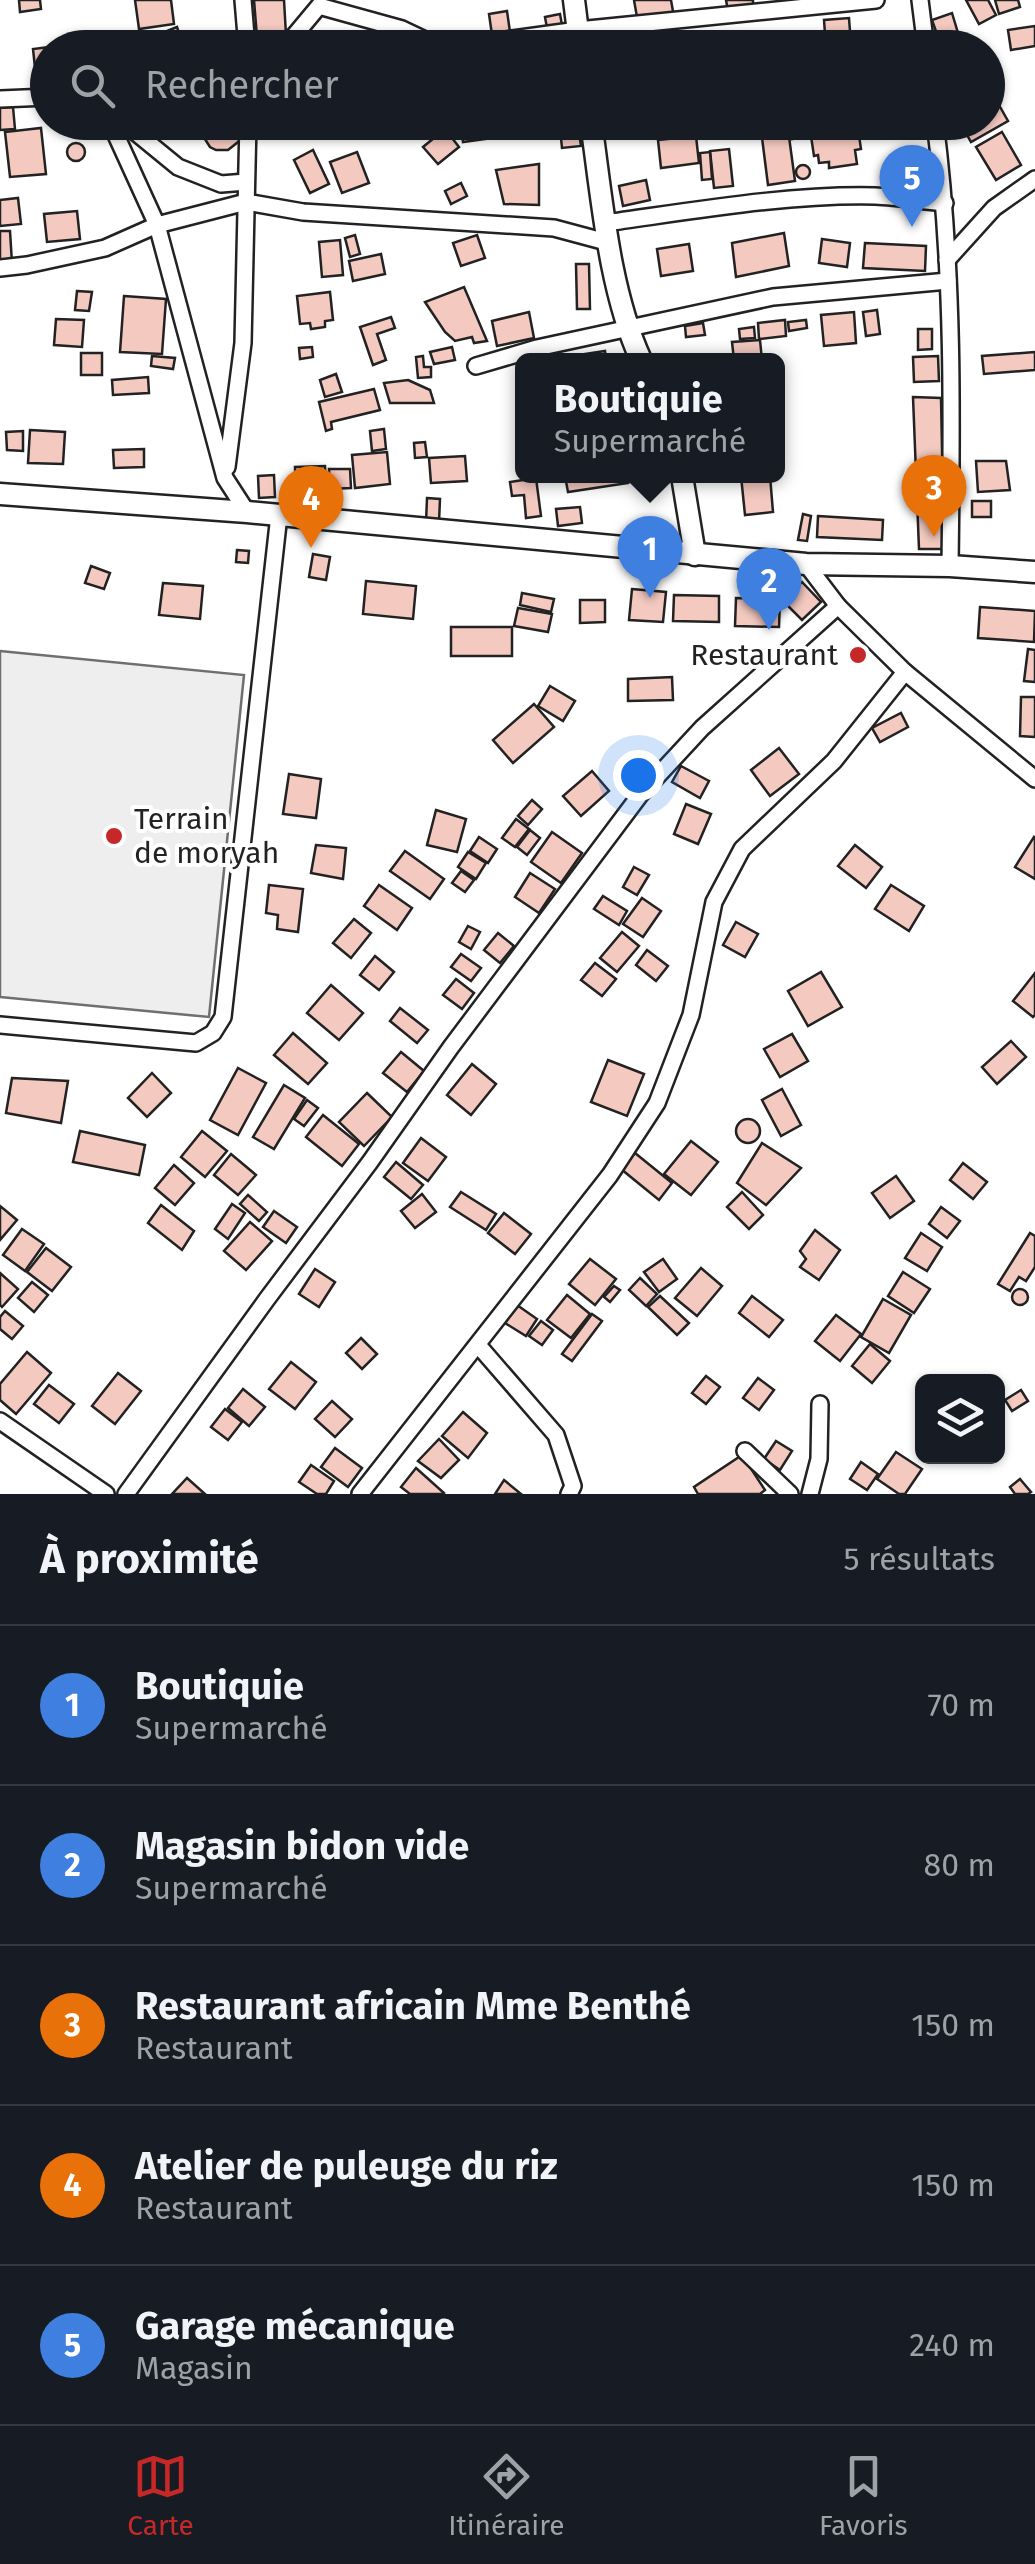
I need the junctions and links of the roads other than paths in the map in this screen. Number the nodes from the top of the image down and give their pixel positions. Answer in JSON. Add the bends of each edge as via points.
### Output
{"nodes":[{"id":1,"x":243,"y":0,"type":"edge"},
{"id":2,"x":574,"y":0,"type":"edge"},
{"id":3,"x":876,"y":0,"type":"edge"},
{"id":4,"x":920,"y":0,"type":"edge"},
{"id":5,"x":246,"y":30,"type":"edge"},
{"id":6,"x":299,"y":30,"type":"edge"},
{"id":7,"x":402,"y":30,"type":"edge"},
{"id":8,"x":578,"y":30,"type":"edge"},
{"id":9,"x":648,"y":30,"type":"edge"},
{"id":10,"x":924,"y":30,"type":"edge"},
{"id":11,"x":30,"y":98,"type":"edge"},
{"id":12,"x":0,"y":100,"type":"edge"},
{"id":13,"x":118,"y":140,"type":"edge"},
{"id":14,"x":146,"y":140,"type":"edge"},
{"id":15,"x":247,"y":140,"type":"edge"},
{"id":16,"x":594,"y":140,"type":"edge"},
{"id":17,"x":938,"y":140,"type":"edge"},
{"id":18,"x":1035,"y":179,"type":"edge"},
{"id":19,"x":246,"y":182,"type":"junction"},
{"id":20,"x":246,"y":202,"type":"junction"},
{"id":21,"x":945,"y":203,"type":"junction"},
{"id":22,"x":157,"y":225,"type":"junction"},
{"id":23,"x":608,"y":233,"type":"junction"},
{"id":24,"x":947,"y":260,"type":"junction"},
{"id":25,"x":0,"y":268,"type":"edge"},
{"id":26,"x":948,"y":282,"type":"junction"},
{"id":27,"x":627,"y":329,"type":"junction"},
{"id":28,"x":520,"y":353,"type":"edge"},
{"id":29,"x":638,"y":353,"type":"edge"},
{"id":30,"x":515,"y":354,"type":"edge"},
{"id":31,"x":476,"y":366,"type":"dead end"},
{"id":32,"x":226,"y":478,"type":"junction"},
{"id":33,"x":683,"y":483,"type":"edge"},
{"id":34,"x":0,"y":494,"type":"edge"},
{"id":35,"x":247,"y":512,"type":"junction"},
{"id":36,"x":279,"y":515,"type":"junction"},
{"id":37,"x":696,"y":555,"type":"junction"},
{"id":38,"x":806,"y":564,"type":"junction"},
{"id":39,"x":950,"y":566,"type":"junction"},
{"id":40,"x":1035,"y":572,"type":"edge"},
{"id":41,"x":838,"y":606,"type":"junction"},
{"id":42,"x":905,"y":672,"type":"junction"},
{"id":43,"x":1035,"y":778,"type":"edge"},
{"id":44,"x":0,"y":1025,"type":"edge"},
{"id":45,"x":478,"y":1345,"type":"junction"},
{"id":46,"x":820,"y":1404,"type":"dead end"},
{"id":47,"x":1,"y":1425,"type":"edge"},
{"id":48,"x":745,"y":1452,"type":"dead end"},
{"id":49,"x":106,"y":1494,"type":"edge"},
{"id":50,"x":126,"y":1494,"type":"edge"},
{"id":51,"x":360,"y":1494,"type":"edge"},
{"id":52,"x":569,"y":1494,"type":"edge"},
{"id":53,"x":790,"y":1494,"type":"edge"},
{"id":54,"x":810,"y":1494,"type":"edge"}],
"edges":[{"from":1,"to":5,"type":"street"},
{"from":2,"to":8,"type":"street"},
{"from":3,"to":9,"type":"street"},
{"from":4,"to":10,"type":"street"},
{"from":6,"to":7,"type":"street","via":[[319,6]]},
{"from":11,"to":12,"type":"street"},
{"from":13,"to":22,"type":"street"},
{"from":14,"to":19,"type":"street","via":[[178,166],[221,184]]},
{"from":15,"to":19,"type":"street"},
{"from":16,"to":23,"type":"street"},
{"from":17,"to":21,"type":"street"},
{"from":18,"to":24,"type":"street","via":[[994,208]]},
{"from":19,"to":20,"type":"street"},
{"from":20,"to":22,"type":"street"},
{"from":20,"to":23,"type":"street","via":[[303,212]]},
{"from":20,"to":32,"type":"street","via":[[243,343]]},
{"from":21,"to":23,"type":"street","via":[[837,196],[704,209]]},
{"from":21,"to":24,"type":"street"},
{"from":22,"to":25,"type":"street","via":[[105,248]]},
{"from":22,"to":32,"type":"street"},
{"from":23,"to":27,"type":"street"},
{"from":24,"to":26,"type":"street"},
{"from":26,"to":27,"type":"street","via":[[772,296]]},
{"from":26,"to":39,"type":"street"},
{"from":27,"to":28,"type":"street"},
{"from":27,"to":29,"type":"street"},
{"from":30,"to":31,"type":"street"},
{"from":32,"to":35,"type":"street"},
{"from":33,"to":37,"type":"street"},
{"from":34,"to":35,"type":"street"},
{"from":35,"to":36,"type":"street"},
{"from":36,"to":37,"type":"street"},
{"from":36,"to":44,"type":"street","via":[[224,1016],[196,1043]]},
{"from":37,"to":38,"type":"street"},
{"from":38,"to":39,"type":"street"},
{"from":38,"to":41,"type":"street"},
{"from":39,"to":40,"type":"street"},
{"from":41,"to":42,"type":"street"},
{"from":41,"to":50,"type":"street","via":[[702,728],[640,795]]},
{"from":42,"to":43,"type":"street"},
{"from":42,"to":45,"type":"street","via":[[834,761],[742,848],[714,902],[691,1015],[656,1103],[610,1175]]},
{"from":45,"to":51,"type":"street"},
{"from":45,"to":52,"type":"street","via":[[556,1435],[573,1486]]},
{"from":46,"to":54,"type":"street","via":[[819,1459]]},
{"from":47,"to":49,"type":"street"},
{"from":48,"to":53,"type":"street"}]}
